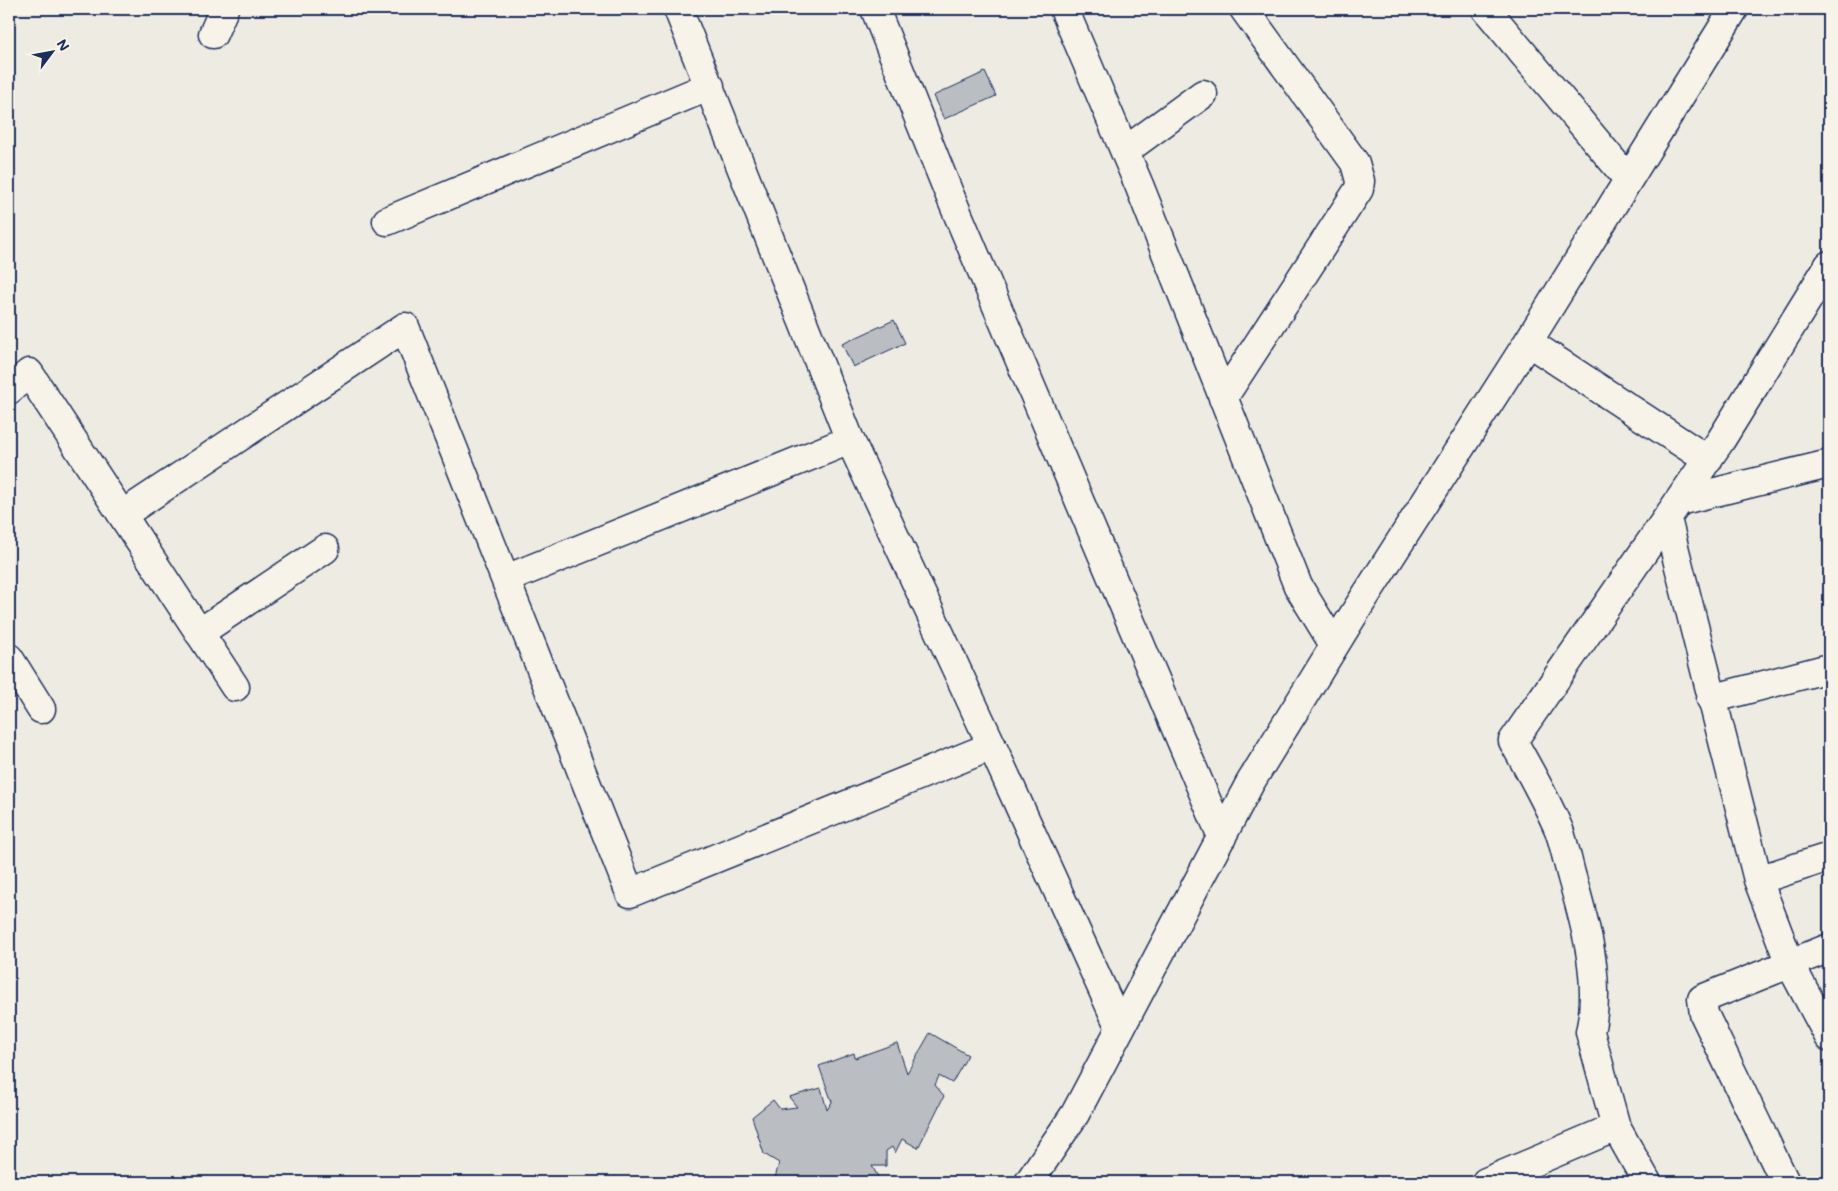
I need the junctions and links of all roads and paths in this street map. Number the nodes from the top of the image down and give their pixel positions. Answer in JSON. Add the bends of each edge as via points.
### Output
{"nodes":[{"id":1,"x":224,"y":9,"type":"edge"},
{"id":2,"x":678,"y":9,"type":"edge"},
{"id":3,"x":875,"y":9,"type":"edge"},
{"id":4,"x":1064,"y":9,"type":"edge"},
{"id":5,"x":1244,"y":9,"type":"edge"},
{"id":6,"x":1486,"y":9,"type":"edge"},
{"id":7,"x":1734,"y":9,"type":"edge"},
{"id":8,"x":213,"y":34,"type":"dead end"},
{"id":9,"x":710,"y":86,"type":"junction"},
{"id":10,"x":1203,"y":94,"type":"dead end"},
{"id":11,"x":1125,"y":151,"type":"junction"},
{"id":12,"x":1628,"y":179,"type":"junction"},
{"id":13,"x":387,"y":221,"type":"dead end"},
{"id":14,"x":1829,"y":265,"type":"edge"},
{"id":15,"x":1528,"y":342,"type":"junction"},
{"id":16,"x":9,"y":390,"type":"edge"},
{"id":17,"x":1224,"y":398,"type":"junction"},
{"id":18,"x":850,"y":440,"type":"junction"},
{"id":19,"x":1708,"y":460,"type":"junction"},
{"id":20,"x":1829,"y":464,"type":"edge"},
{"id":21,"x":1673,"y":510,"type":"junction"},
{"id":22,"x":122,"y":515,"type":"junction"},
{"id":23,"x":325,"y":549,"type":"dead end"},
{"id":24,"x":506,"y":579,"type":"junction"},
{"id":25,"x":199,"y":633,"type":"junction"},
{"id":26,"x":1334,"y":645,"type":"junction"},
{"id":27,"x":9,"y":658,"type":"edge"},
{"id":28,"x":1829,"y":668,"type":"edge"},
{"id":29,"x":235,"y":687,"type":"dead end"},
{"id":30,"x":1711,"y":700,"type":"junction"},
{"id":31,"x":41,"y":708,"type":"dead end"},
{"id":32,"x":992,"y":746,"type":"junction"},
{"id":33,"x":1222,"y":837,"type":"junction"},
{"id":34,"x":1829,"y":857,"type":"edge"},
{"id":35,"x":1758,"y":880,"type":"junction"},
{"id":36,"x":1829,"y":948,"type":"edge"},
{"id":37,"x":1790,"y":964,"type":"junction"},
{"id":38,"x":1120,"y":1028,"type":"junction"},
{"id":39,"x":1829,"y":1037,"type":"edge"},
{"id":40,"x":1616,"y":1127,"type":"junction"},
{"id":41,"x":1029,"y":1182,"type":"edge"},
{"id":42,"x":1486,"y":1182,"type":"edge"},
{"id":43,"x":1647,"y":1182,"type":"edge"},
{"id":44,"x":1785,"y":1182,"type":"edge"}],
"edges":[{"from":1,"to":8,"type":"street"},
{"from":2,"to":9,"type":"street"},
{"from":3,"to":33,"type":"street","via":[[948,192]]},
{"from":4,"to":11,"type":"street"},
{"from":5,"to":17,"type":"street","via":[[1355,163],[1360,181],[1358,189]]},
{"from":6,"to":12,"type":"street"},
{"from":7,"to":12,"type":"street"},
{"from":9,"to":13,"type":"street"},
{"from":9,"to":18,"type":"street"},
{"from":10,"to":11,"type":"street"},
{"from":11,"to":17,"type":"street"},
{"from":12,"to":15,"type":"street"},
{"from":14,"to":19,"type":"street"},
{"from":15,"to":19,"type":"street"},
{"from":15,"to":26,"type":"street"},
{"from":16,"to":22,"type":"street","via":[[29,374]]},
{"from":17,"to":26,"type":"street","via":[[1298,586]]},
{"from":18,"to":24,"type":"street"},
{"from":18,"to":32,"type":"street"},
{"from":19,"to":21,"type":"street"},
{"from":20,"to":21,"type":"street"},
{"from":21,"to":30,"type":"street"},
{"from":21,"to":40,"type":"street","via":[[1513,742],[1559,831],[1577,894],[1593,963],[1594,1018],[1590,1032]]},
{"from":22,"to":24,"type":"street","via":[[405,327]]},
{"from":22,"to":25,"type":"street"},
{"from":23,"to":25,"type":"street"},
{"from":24,"to":32,"type":"street","via":[[630,893]]},
{"from":25,"to":29,"type":"street"},
{"from":26,"to":33,"type":"street","via":[[1250,783]]},
{"from":27,"to":31,"type":"street"},
{"from":28,"to":30,"type":"street"},
{"from":30,"to":35,"type":"street"},
{"from":32,"to":38,"type":"street"},
{"from":33,"to":38,"type":"street"},
{"from":34,"to":35,"type":"street"},
{"from":35,"to":37,"type":"street"},
{"from":36,"to":37,"type":"street"},
{"from":37,"to":39,"type":"street"},
{"from":37,"to":44,"type":"street","via":[[1702,999],[1704,1014]]},
{"from":38,"to":41,"type":"street","via":[[1075,1114]]},
{"from":40,"to":42,"type":"street"},
{"from":40,"to":43,"type":"street"}]}
